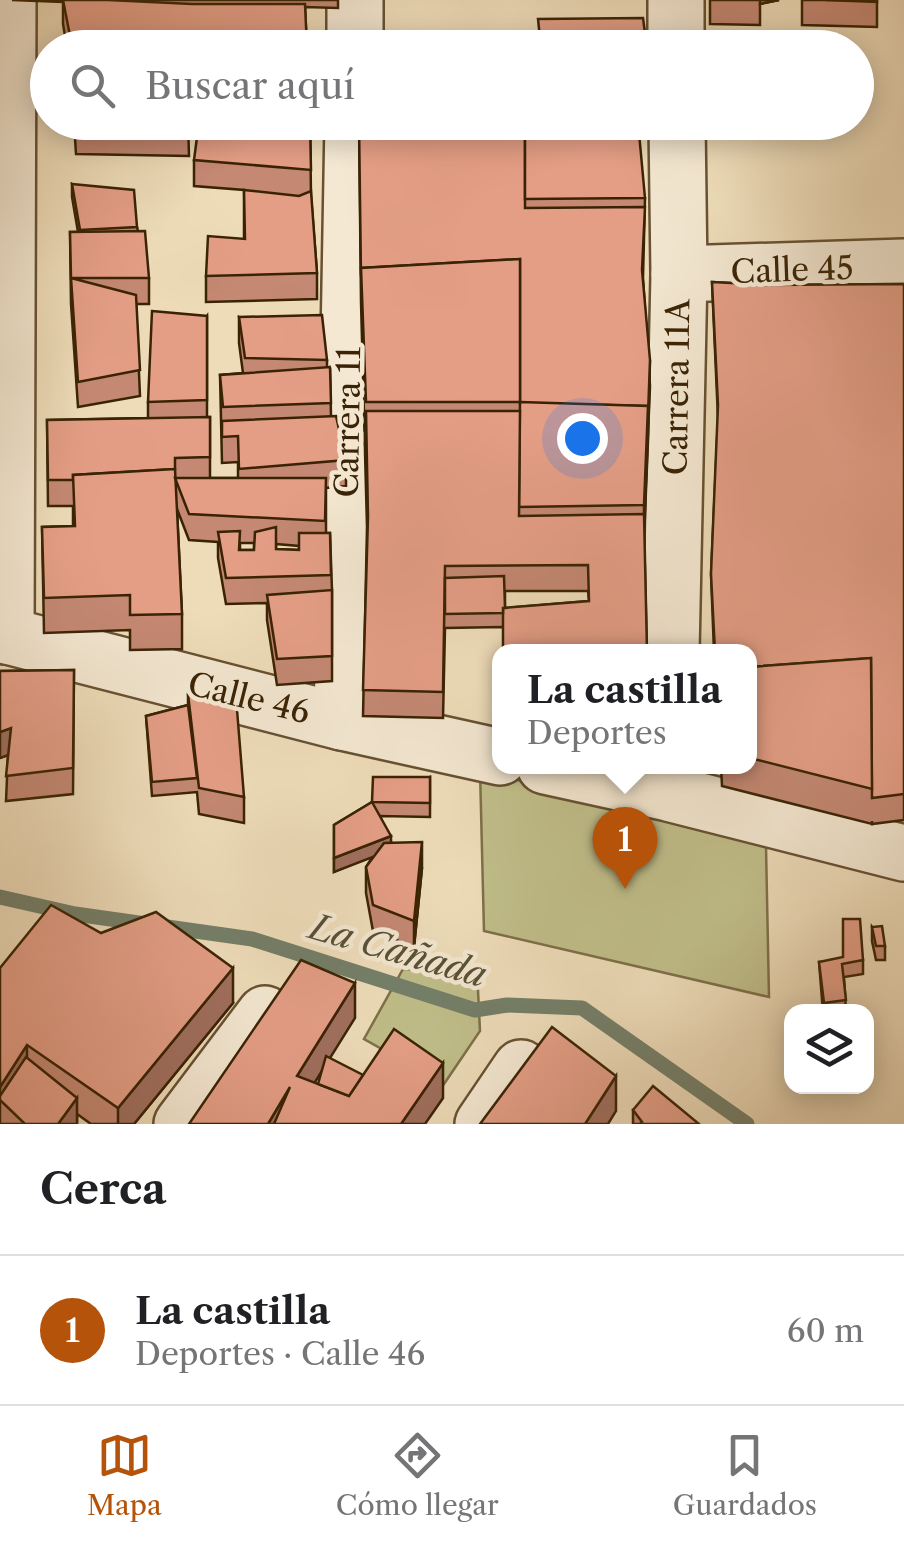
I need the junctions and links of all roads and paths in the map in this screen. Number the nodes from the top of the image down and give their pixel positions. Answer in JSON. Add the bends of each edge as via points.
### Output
{"nodes":[{"id":1,"x":8,"y":0,"type":"edge"},
{"id":2,"x":356,"y":0,"type":"edge"},
{"id":3,"x":676,"y":0,"type":"edge"},
{"id":4,"x":355,"y":30,"type":"edge"},
{"id":5,"x":676,"y":30,"type":"edge"},
{"id":6,"x":353,"y":140,"type":"edge"},
{"id":7,"x":677,"y":140,"type":"edge"},
{"id":8,"x":904,"y":267,"type":"edge"},
{"id":9,"x":679,"y":274,"type":"junction"},
{"id":10,"x":3,"y":635,"type":"edge"},
{"id":11,"x":671,"y":644,"type":"edge"},
{"id":12,"x":342,"y":722,"type":"junction"},
{"id":13,"x":492,"y":754,"type":"edge"},
{"id":14,"x":615,"y":774,"type":"edge"},
{"id":15,"x":668,"y":780,"type":"edge"},
{"id":16,"x":904,"y":854,"type":"edge"},
{"id":17,"x":264,"y":1014,"type":"edge"},
{"id":18,"x":521,"y":1068,"type":"edge"},
{"id":19,"x":182,"y":1124,"type":"edge"},
{"id":20,"x":483,"y":1124,"type":"edge"}],
"edges":[{"from":1,"to":10,"type":"street"},
{"from":2,"to":4,"type":"street"},
{"from":3,"to":5,"type":"street"},
{"from":6,"to":12,"type":"street","name":"Carrera 11"},
{"from":7,"to":9,"type":"street","name":"Carrera 11A"},
{"from":8,"to":9,"type":"street","name":"Calle 45"},
{"from":9,"to":11,"type":"street","name":"Carrera 11A"},
{"from":10,"to":12,"type":"street","name":"Calle 46"},
{"from":12,"to":13,"type":"street","name":"Calle 46"},
{"from":14,"to":15,"type":"street"},
{"from":15,"to":16,"type":"street"},
{"from":17,"to":19,"type":"street"},
{"from":18,"to":20,"type":"street"}]}
